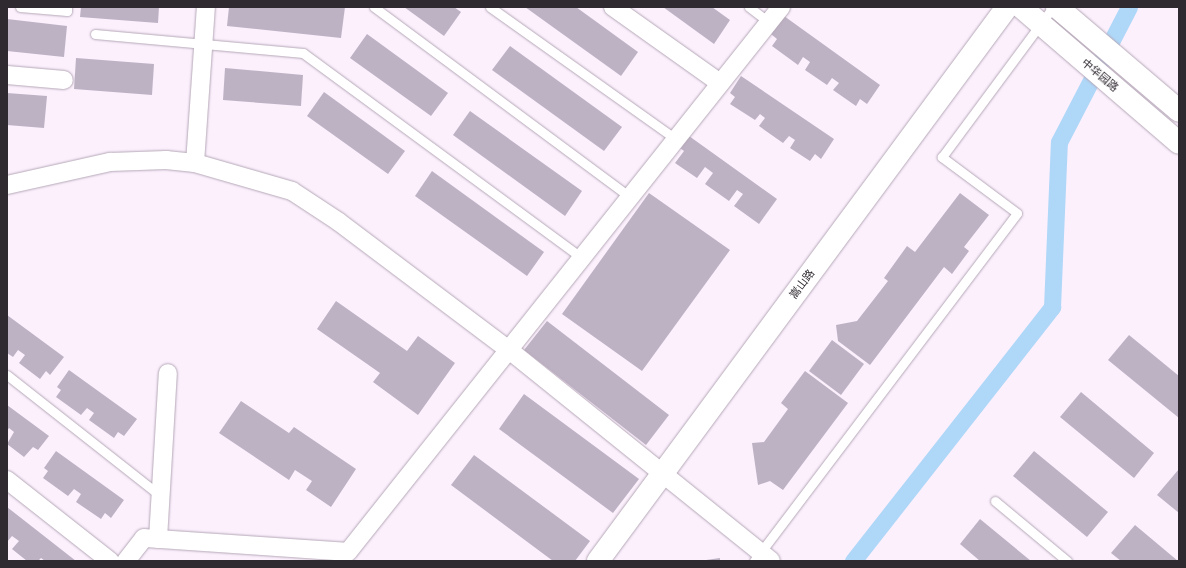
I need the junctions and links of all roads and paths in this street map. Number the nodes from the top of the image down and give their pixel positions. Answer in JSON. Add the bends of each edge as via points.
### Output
{"nodes":[{"id":1,"x":20,"y":7,"type":"edge"},
{"id":2,"x":67,"y":7,"type":"edge"},
{"id":3,"x":206,"y":7,"type":"edge"},
{"id":4,"x":374,"y":7,"type":"edge"},
{"id":5,"x":490,"y":7,"type":"edge"},
{"id":6,"x":612,"y":7,"type":"edge"},
{"id":7,"x":749,"y":7,"type":"edge"},
{"id":8,"x":781,"y":7,"type":"edge"},
{"id":9,"x":1007,"y":7,"type":"edge"},
{"id":10,"x":1021,"y":7,"type":"edge"},
{"id":11,"x":1057,"y":7,"type":"edge"},
{"id":12,"x":1047,"y":16,"type":"edge"},
{"id":13,"x":769,"y":22,"type":"junction"},
{"id":14,"x":95,"y":34,"type":"dead end"},
{"id":15,"x":203,"y":43,"type":"junction"},
{"id":16,"x":7,"y":75,"type":"edge"},
{"id":17,"x":64,"y":80,"type":"dead end"},
{"id":18,"x":720,"y":83,"type":"junction"},
{"id":19,"x":1179,"y":111,"type":"edge"},
{"id":20,"x":676,"y":139,"type":"junction"},
{"id":21,"x":1179,"y":143,"type":"edge"},
{"id":22,"x":195,"y":163,"type":"junction"},
{"id":23,"x":7,"y":185,"type":"edge"},
{"id":24,"x":630,"y":197,"type":"junction"},
{"id":25,"x":582,"y":258,"type":"junction"},
{"id":26,"x":508,"y":350,"type":"junction"},
{"id":27,"x":168,"y":373,"type":"dead end"},
{"id":28,"x":7,"y":375,"type":"edge"},
{"id":29,"x":662,"y":473,"type":"junction"},
{"id":30,"x":7,"y":480,"type":"edge"},
{"id":31,"x":161,"y":496,"type":"junction"},
{"id":32,"x":996,"y":501,"type":"dead end"},
{"id":33,"x":158,"y":539,"type":"junction"},
{"id":34,"x":762,"y":558,"type":"edge"},
{"id":35,"x":110,"y":561,"type":"edge"},
{"id":36,"x":126,"y":561,"type":"edge"},
{"id":37,"x":598,"y":561,"type":"edge"},
{"id":38,"x":1067,"y":561,"type":"edge"}],
"edges":[{"from":1,"to":2,"type":"lane","via":[[67,11]]},
{"from":3,"to":15,"type":"street"},
{"from":4,"to":24,"type":"lane"},
{"from":5,"to":20,"type":"lane"},
{"from":6,"to":18,"type":"street"},
{"from":7,"to":13,"type":"lane"},
{"from":8,"to":13,"type":"street"},
{"from":9,"to":29,"type":"street","name":"嵩山路"},
{"from":10,"to":12,"type":"street","name":"中华园路"},
{"from":11,"to":19,"type":"street"},
{"from":12,"to":21,"type":"street","name":"中华园路","via":[[1068,48]]},
{"from":12,"to":34,"type":"lane","via":[[942,157],[1016,213]]},
{"from":13,"to":18,"type":"street"},
{"from":14,"to":15,"type":"lane"},
{"from":15,"to":22,"type":"street"},
{"from":15,"to":25,"type":"lane","via":[[303,53]]},
{"from":16,"to":17,"type":"street"},
{"from":18,"to":20,"type":"street"},
{"from":20,"to":24,"type":"street"},
{"from":22,"to":23,"type":"street","via":[[166,160],[110,162]]},
{"from":22,"to":26,"type":"street","via":[[292,191],[339,222]]},
{"from":24,"to":25,"type":"street"},
{"from":25,"to":26,"type":"street"},
{"from":26,"to":29,"type":"street"},
{"from":26,"to":33,"type":"street","via":[[348,552]]},
{"from":27,"to":31,"type":"street"},
{"from":28,"to":31,"type":"lane"},
{"from":29,"to":34,"type":"street"},
{"from":29,"to":37,"type":"street","name":"嵩山路"},
{"from":30,"to":35,"type":"street"},
{"from":31,"to":33,"type":"street"},
{"from":32,"to":38,"type":"lane"},
{"from":33,"to":36,"type":"street","via":[[144,538]]}]}
